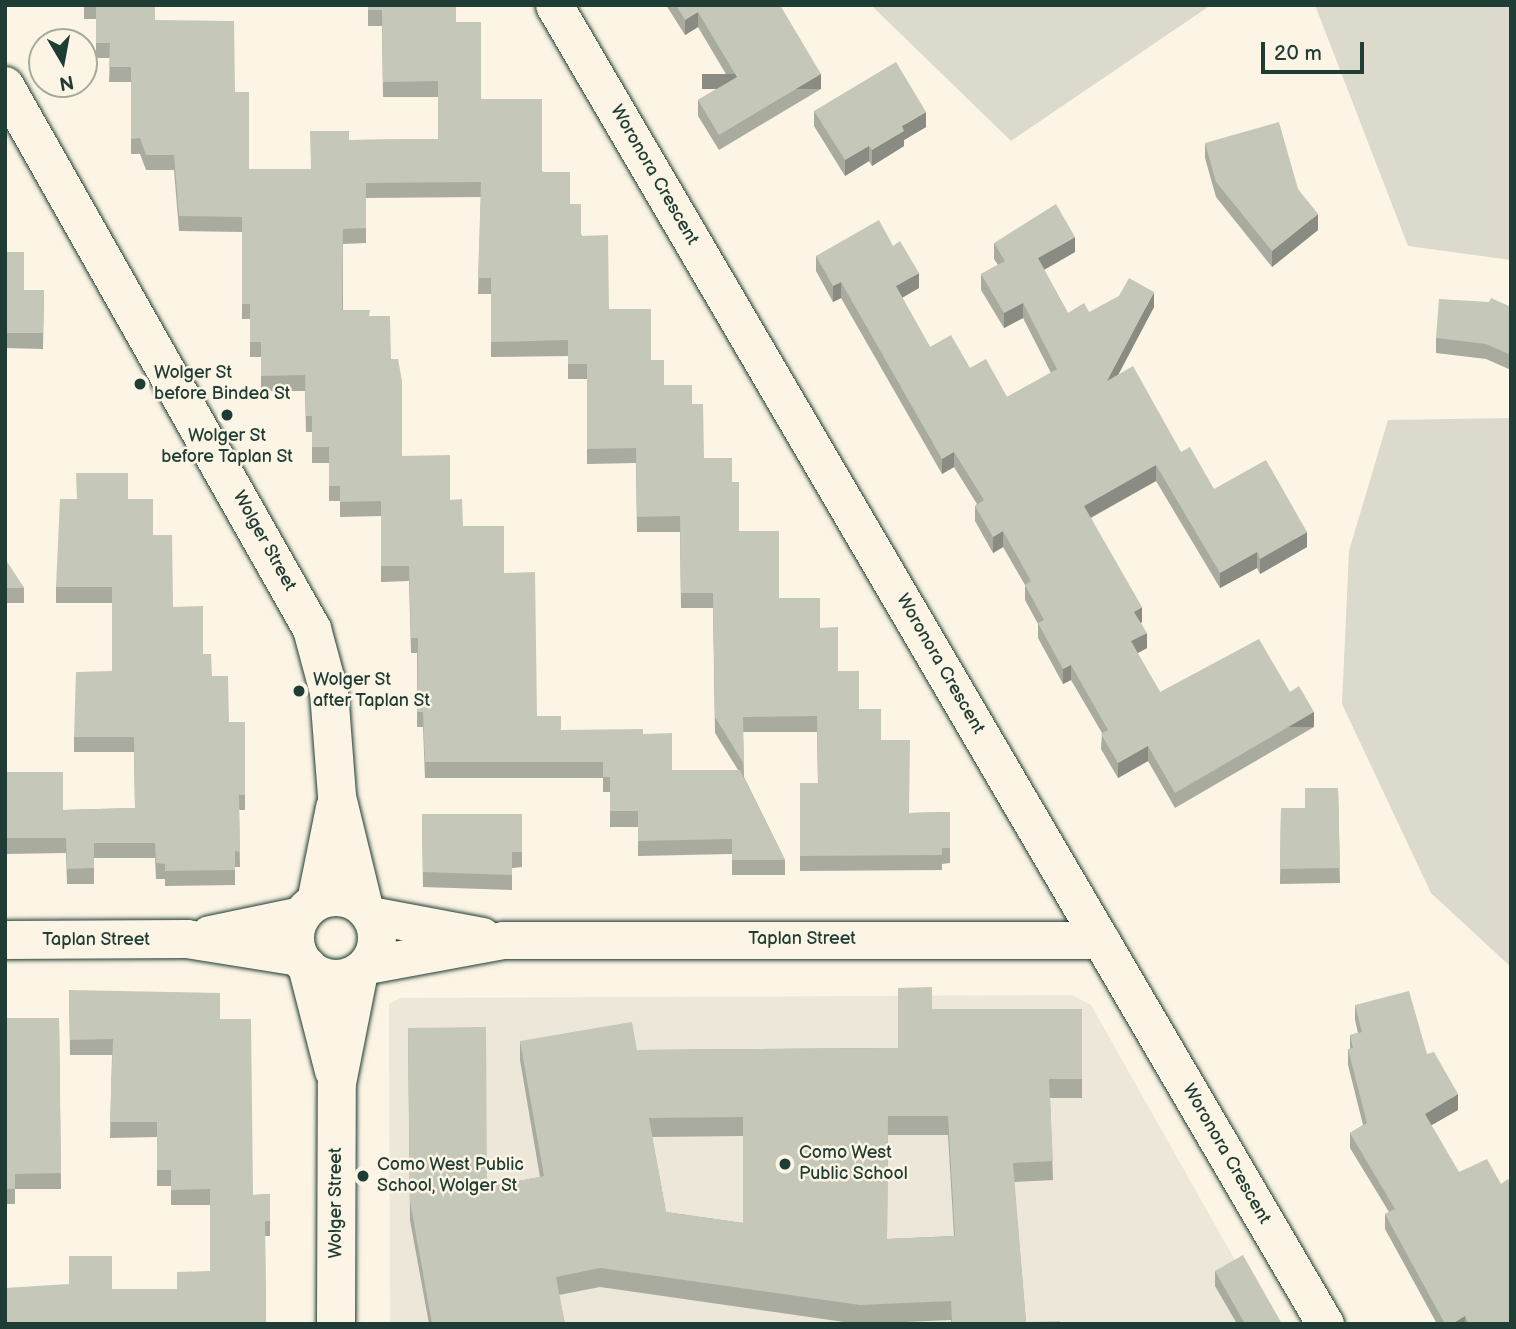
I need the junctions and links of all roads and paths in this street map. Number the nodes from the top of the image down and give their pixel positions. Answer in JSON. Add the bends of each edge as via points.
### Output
{"nodes":[{"id":1,"x":554,"y":5,"type":"edge"},
{"id":2,"x":5,"y":86,"type":"edge"},
{"id":3,"x":337,"y":797,"type":"junction"},
{"id":4,"x":309,"y":909,"type":"junction"},
{"id":5,"x":367,"y":911,"type":"junction"},
{"id":6,"x":187,"y":939,"type":"junction"},
{"id":7,"x":5,"y":940,"type":"edge"},
{"id":8,"x":503,"y":940,"type":"junction"},
{"id":9,"x":1101,"y":940,"type":"junction"},
{"id":10,"x":304,"y":962,"type":"junction"},
{"id":11,"x":363,"y":969,"type":"junction"},
{"id":12,"x":337,"y":1083,"type":"junction"},
{"id":13,"x":336,"y":1324,"type":"edge"},
{"id":14,"x":1325,"y":1324,"type":"edge"}],
"edges":[{"from":1,"to":9,"type":"street","name":"Woronora Crescent"},
{"from":2,"to":3,"type":"street","name":"Wolger Street","via":[[312,629],[329,692]]},
{"from":3,"to":4,"type":"street","name":"Wolger Street"},
{"from":3,"to":5,"type":"street","name":"Wolger Street"},
{"from":4,"to":5,"type":"street","via":[[346,898]]},
{"from":4,"to":6,"type":"street","name":"Taplan Street"},
{"from":4,"to":10,"type":"street","via":[[295,937]]},
{"from":5,"to":8,"type":"street","name":"Taplan Street"},
{"from":5,"to":11,"type":"street","via":[[377,935]]},
{"from":6,"to":7,"type":"street","name":"Taplan Street"},
{"from":6,"to":10,"type":"street","name":"Taplan Street"},
{"from":8,"to":9,"type":"street","name":"Taplan Street"},
{"from":8,"to":11,"type":"street","name":"Taplan Street"},
{"from":9,"to":14,"type":"street","name":"Woronora Crescent"},
{"from":10,"to":11,"type":"street","via":[[326,978]]},
{"from":10,"to":12,"type":"street","name":"Wolger Street"},
{"from":11,"to":12,"type":"street","name":"Wolger Street"},
{"from":12,"to":13,"type":"street","name":"Wolger Street"}]}
